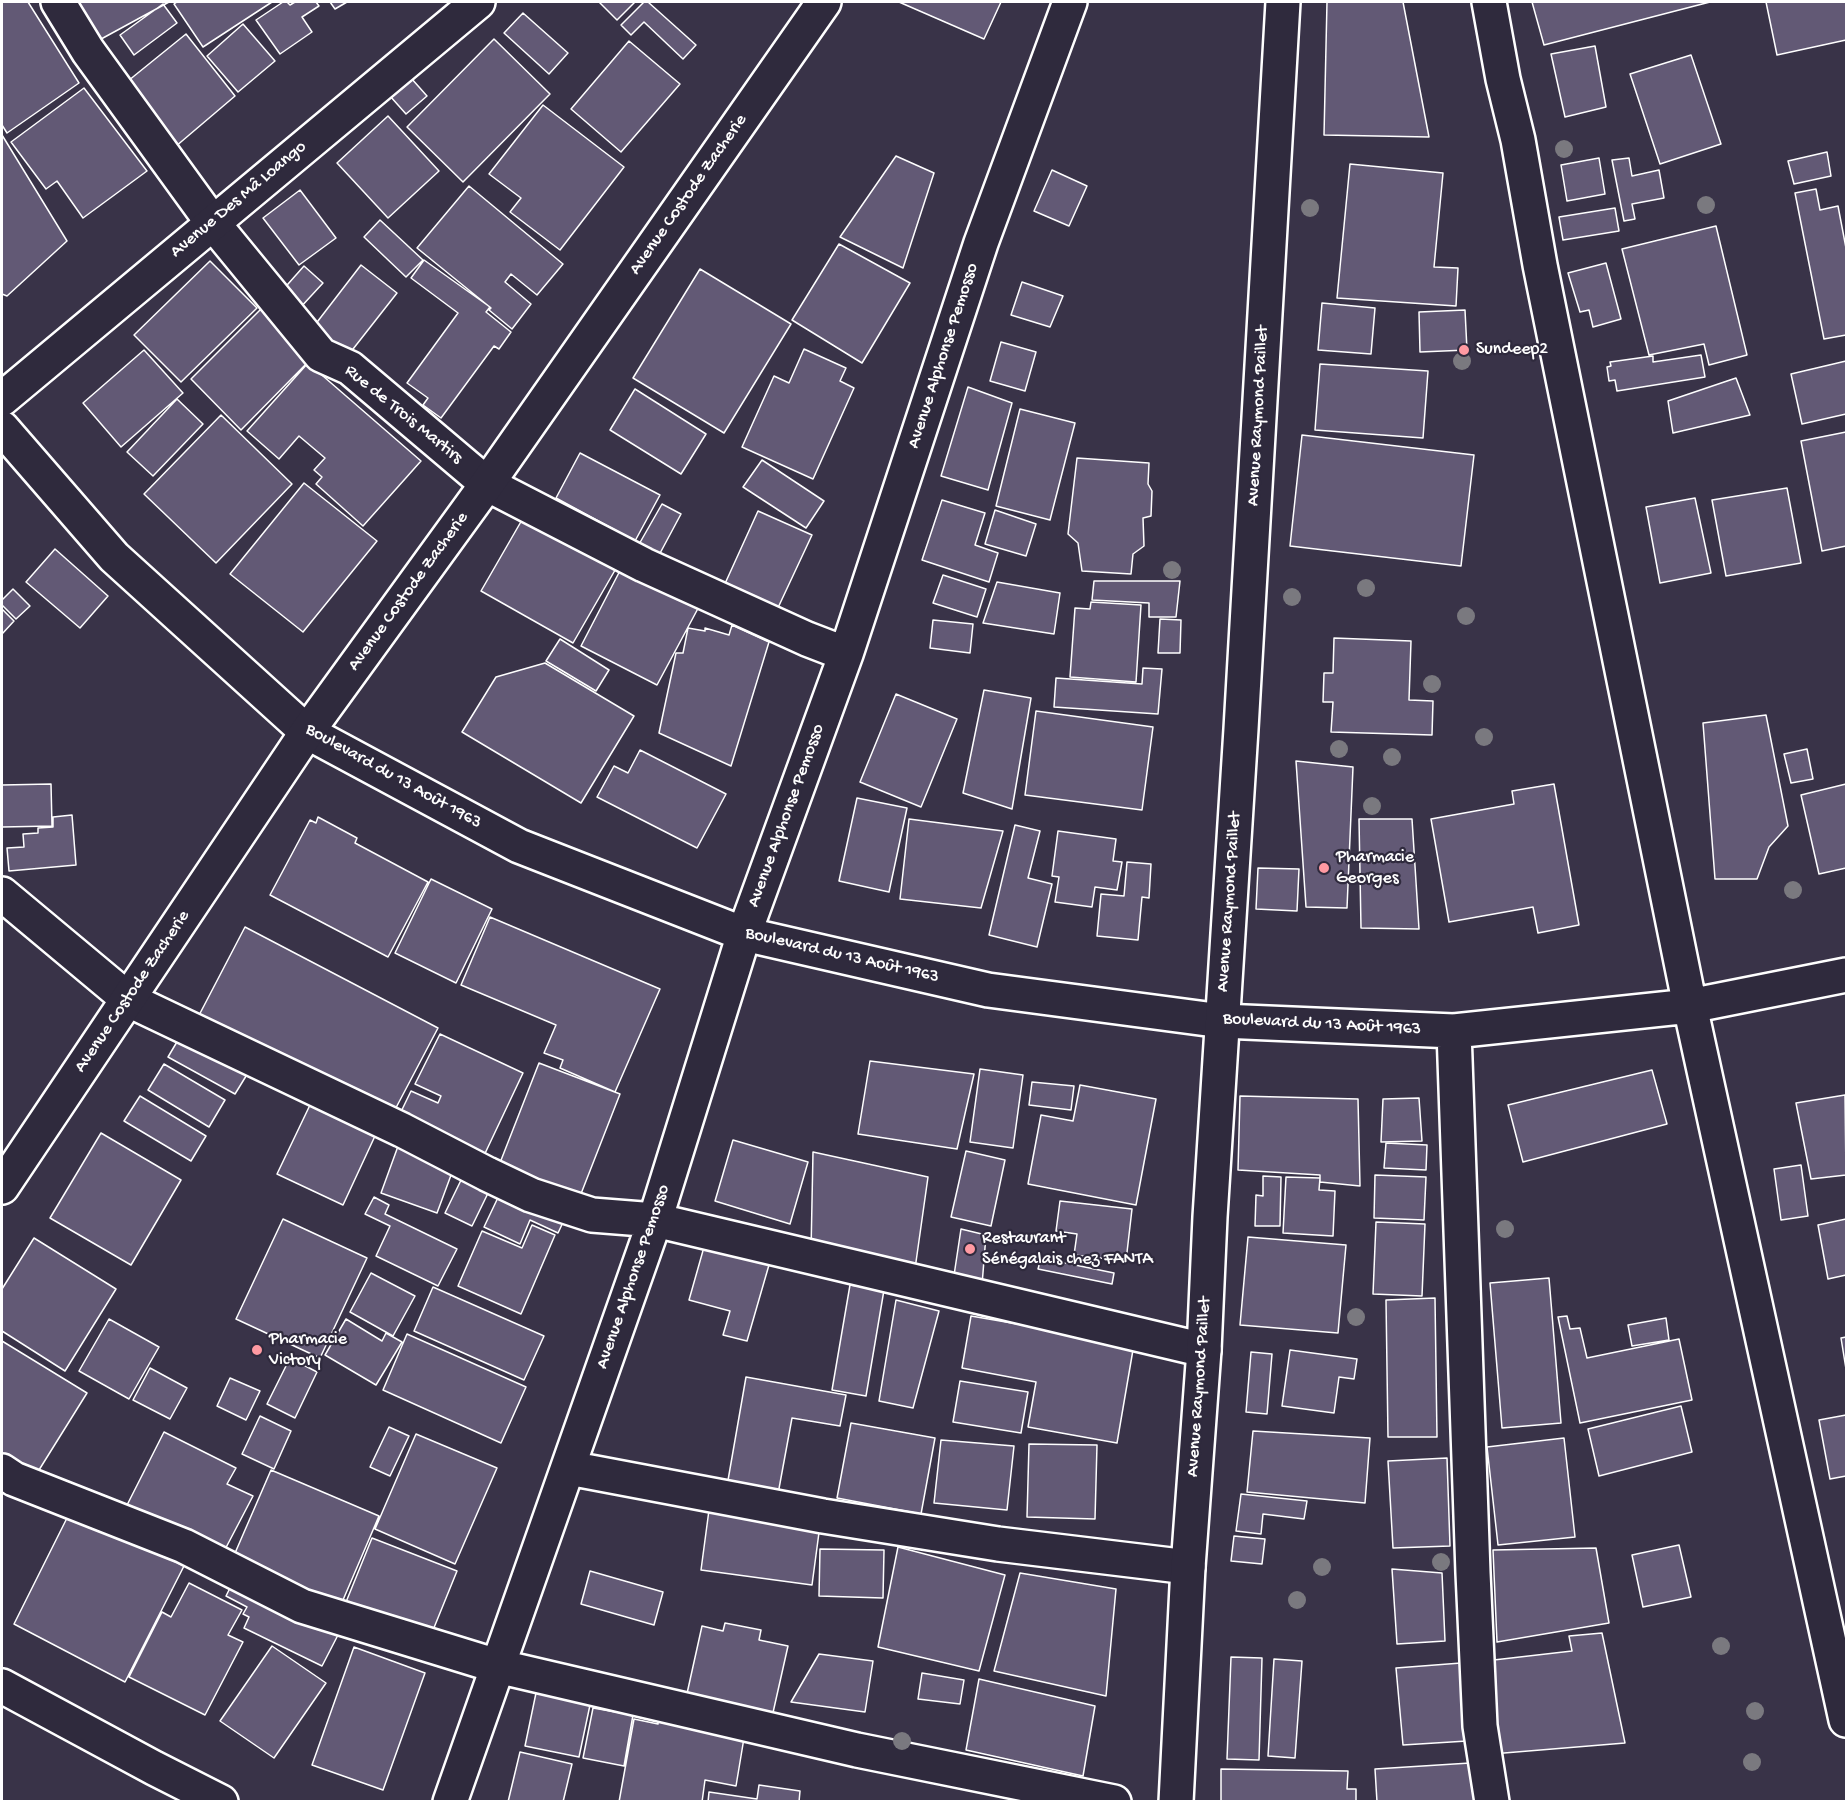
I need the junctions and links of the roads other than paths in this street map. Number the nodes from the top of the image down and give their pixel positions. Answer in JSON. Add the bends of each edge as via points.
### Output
{"nodes":[{"id":1,"x":58,"y":2,"type":"edge"},
{"id":2,"x":478,"y":2,"type":"edge"},
{"id":3,"x":824,"y":2,"type":"edge"},
{"id":4,"x":1070,"y":2,"type":"edge"},
{"id":5,"x":1283,"y":2,"type":"edge"},
{"id":6,"x":1489,"y":2,"type":"edge"},
{"id":7,"x":212,"y":222,"type":"junction"},
{"id":8,"x":2,"y":399,"type":"edge"},
{"id":9,"x":2,"y":428,"type":"edge"},
{"id":10,"x":487,"y":484,"type":"junction"},
{"id":11,"x":846,"y":654,"type":"junction"},
{"id":12,"x":307,"y":732,"type":"junction"},
{"id":13,"x":2,"y":894,"type":"edge"},
{"id":14,"x":744,"y":934,"type":"junction"},
{"id":15,"x":1846,"y":975,"type":"edge"},
{"id":16,"x":129,"y":1000,"type":"junction"},
{"id":17,"x":1690,"y":1006,"type":"junction"},
{"id":18,"x":1222,"y":1021,"type":"junction"},
{"id":19,"x":1454,"y":1031,"type":"junction"},
{"id":20,"x":2,"y":1187,"type":"edge"},
{"id":21,"x":655,"y":1220,"type":"junction"},
{"id":22,"x":1204,"y":1350,"type":"junction"},
{"id":23,"x":569,"y":1468,"type":"junction"},
{"id":24,"x":2,"y":1471,"type":"edge"},
{"id":25,"x":1188,"y":1567,"type":"junction"},
{"id":26,"x":497,"y":1666,"type":"junction"},
{"id":27,"x":2,"y":1686,"type":"edge"},
{"id":28,"x":1846,"y":1720,"type":"edge"},
{"id":29,"x":222,"y":1802,"type":"edge"},
{"id":30,"x":450,"y":1802,"type":"edge"},
{"id":31,"x":1114,"y":1802,"type":"edge"},
{"id":32,"x":1176,"y":1802,"type":"edge"},
{"id":33,"x":1492,"y":1802,"type":"edge"}],
"edges":[{"from":1,"to":7,"type":"street","name":"Rue de Trois Martirs","via":[[88,51]]},
{"from":2,"to":7,"type":"street","name":"Avenue Des Mâ Loango"},
{"from":3,"to":10,"type":"street","name":"Avenue Costode Zacherie"},
{"from":4,"to":11,"type":"street","name":"Avenue Alphonse Pemosso","via":[[981,243]]},
{"from":5,"to":18,"type":"street","name":"Avenue Raymond Paillet"},
{"from":6,"to":17,"type":"street"},
{"from":7,"to":8,"type":"street","name":"Avenue Des Mâ Loango"},
{"from":7,"to":10,"type":"street","name":"Rue de Trois Martirs","via":[[321,355],[350,368]]},
{"from":9,"to":12,"type":"street","name":"Boulevard du 13 Août 1963","via":[[114,557]]},
{"from":10,"to":11,"type":"street","name":"Rue de Trois Martirs","via":[[644,565]]},
{"from":10,"to":12,"type":"street","name":"Avenue Costode Zacherie"},
{"from":11,"to":14,"type":"street","name":"Avenue Alphonse Pemosso"},
{"from":12,"to":14,"type":"street","name":"Boulevard du 13 Août 1963","via":[[519,846]]},
{"from":12,"to":16,"type":"street","name":"Avenue Costode Zacherie"},
{"from":13,"to":16,"type":"street"},
{"from":14,"to":18,"type":"street","name":"Boulevard du 13 Août 1963","via":[[987,990]]},
{"from":14,"to":21,"type":"street","name":"Avenue Alphonse Pemosso"},
{"from":15,"to":17,"type":"street","name":"Boulevard du 13 Août 1963"},
{"from":16,"to":20,"type":"street","name":"Avenue Costode Zacherie"},
{"from":16,"to":21,"type":"street","via":[[531,1194],[592,1215]]},
{"from":17,"to":19,"type":"street","name":"Boulevard du 13 Août 1963"},
{"from":17,"to":28,"type":"street"},
{"from":18,"to":19,"type":"street","name":"Boulevard du 13 Août 1963"},
{"from":18,"to":22,"type":"street","name":"Avenue Raymond Paillet"},
{"from":19,"to":33,"type":"street","via":[[1480,1726]]},
{"from":21,"to":22,"type":"street"},
{"from":21,"to":23,"type":"street","name":"Avenue Alphonse Pemosso"},
{"from":22,"to":25,"type":"street","name":"Avenue Raymond Paillet"},
{"from":23,"to":25,"type":"street","via":[[986,1543]]},
{"from":23,"to":26,"type":"street","name":"Avenue Alphonse Pemosso"},
{"from":24,"to":26,"type":"street","via":[[184,1546],[302,1606]]},
{"from":25,"to":32,"type":"street","name":"Avenue Raymond Paillet"},
{"from":26,"to":30,"type":"street","name":"Avenue Alphonse Pemosso"},
{"from":26,"to":31,"type":"street","via":[[857,1750]]},
{"from":27,"to":29,"type":"street"}]}
